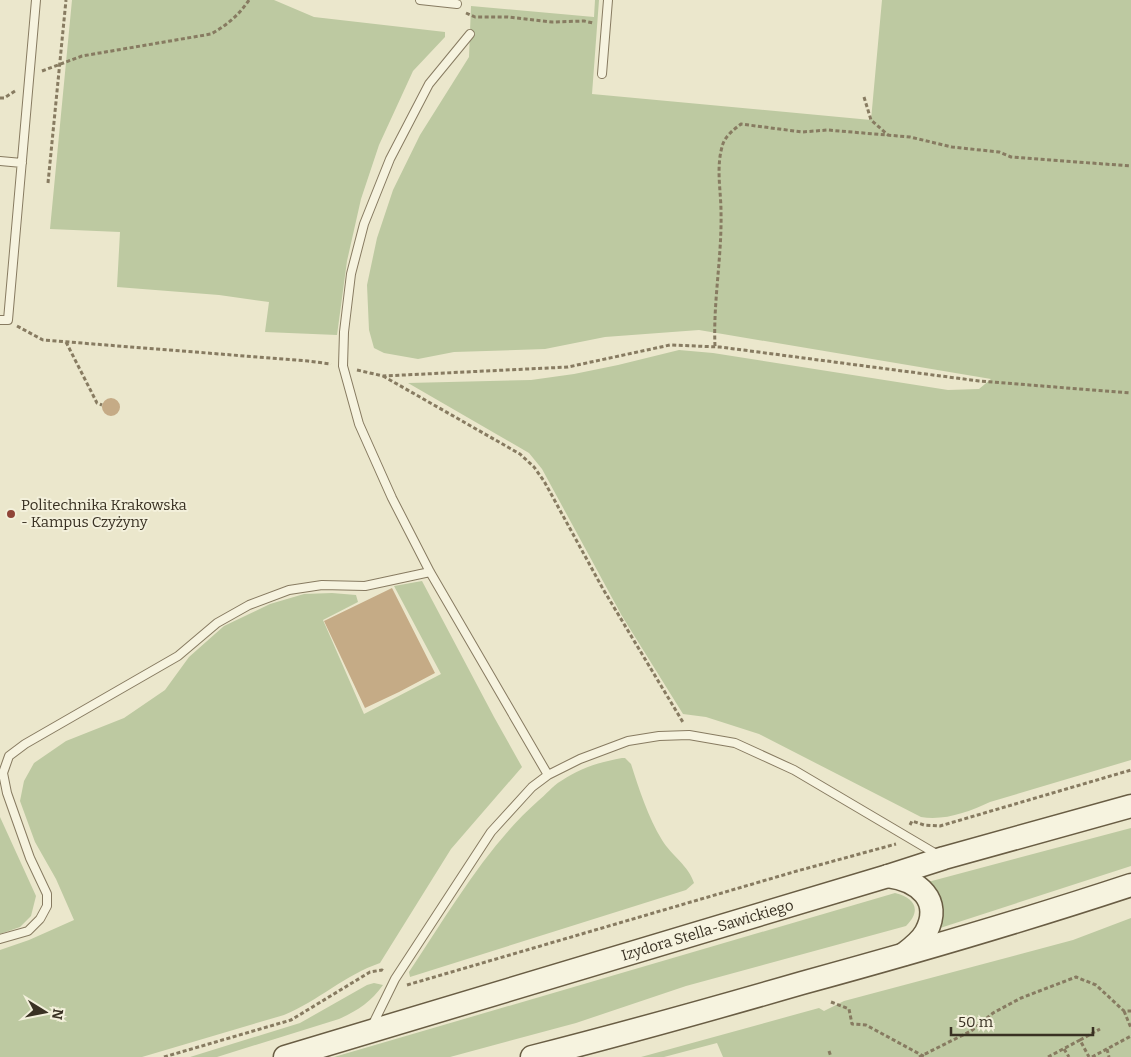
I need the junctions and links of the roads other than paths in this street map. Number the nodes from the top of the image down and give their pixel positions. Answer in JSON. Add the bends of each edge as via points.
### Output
{"nodes":[{"id":1,"x":36,"y":0,"type":"edge"},
{"id":2,"x":420,"y":0,"type":"edge"},
{"id":3,"x":608,"y":0,"type":"edge"},
{"id":4,"x":457,"y":4,"type":"dead end"},
{"id":5,"x":470,"y":34,"type":"dead end"},
{"id":6,"x":602,"y":74,"type":"dead end"},
{"id":7,"x":0,"y":161,"type":"edge"},
{"id":8,"x":22,"y":163,"type":"junction"},
{"id":9,"x":4,"y":320,"type":"edge"},
{"id":10,"x":430,"y":572,"type":"junction"},
{"id":11,"x":548,"y":775,"type":"junction"},
{"id":12,"x":1131,"y":806,"type":"edge"},
{"id":13,"x":944,"y":858,"type":"junction"},
{"id":14,"x":888,"y":876,"type":"junction"},
{"id":15,"x":1131,"y":885,"type":"edge"},
{"id":16,"x":0,"y":939,"type":"edge"},
{"id":17,"x":904,"y":955,"type":"junction"},
{"id":18,"x":369,"y":1032,"type":"junction"},
{"id":19,"x":285,"y":1057,"type":"edge"},
{"id":20,"x":532,"y":1057,"type":"edge"}],
"edges":[{"from":1,"to":8,"type":"lane"},
{"from":2,"to":4,"type":"lane"},
{"from":3,"to":6,"type":"lane"},
{"from":5,"to":10,"type":"lane","via":[[429,84],[390,159],[364,224],[350,274],[344,332],[343,366],[359,424]]},
{"from":7,"to":8,"type":"lane"},
{"from":8,"to":9,"type":"lane"},
{"from":10,"to":11,"type":"lane"},
{"from":10,"to":16,"type":"lane","via":[[365,586],[322,585],[289,590],[249,605],[217,624],[178,656],[9,756],[3,773],[6,793],[30,858],[48,894],[47,906],[40,919],[28,931]]},
{"from":11,"to":13,"type":"lane","via":[[628,741],[689,735],[735,743],[794,770]]},
{"from":11,"to":18,"type":"lane","via":[[532,787],[491,832],[395,979]]},
{"from":12,"to":13,"type":"main road","name":"Izydora Stella-Sawickiego"},
{"from":13,"to":14,"type":"main road","name":"Izydora Stella-Sawickiego"},
{"from":14,"to":17,"type":"main road","via":[[918,886],[930,905],[931,916],[925,933]]},
{"from":14,"to":18,"type":"main road","name":"Izydora Stella-Sawickiego"},
{"from":15,"to":17,"type":"main road"},
{"from":17,"to":20,"type":"main road"},
{"from":18,"to":19,"type":"main road","name":"Izydora Stella-Sawickiego"}]}
